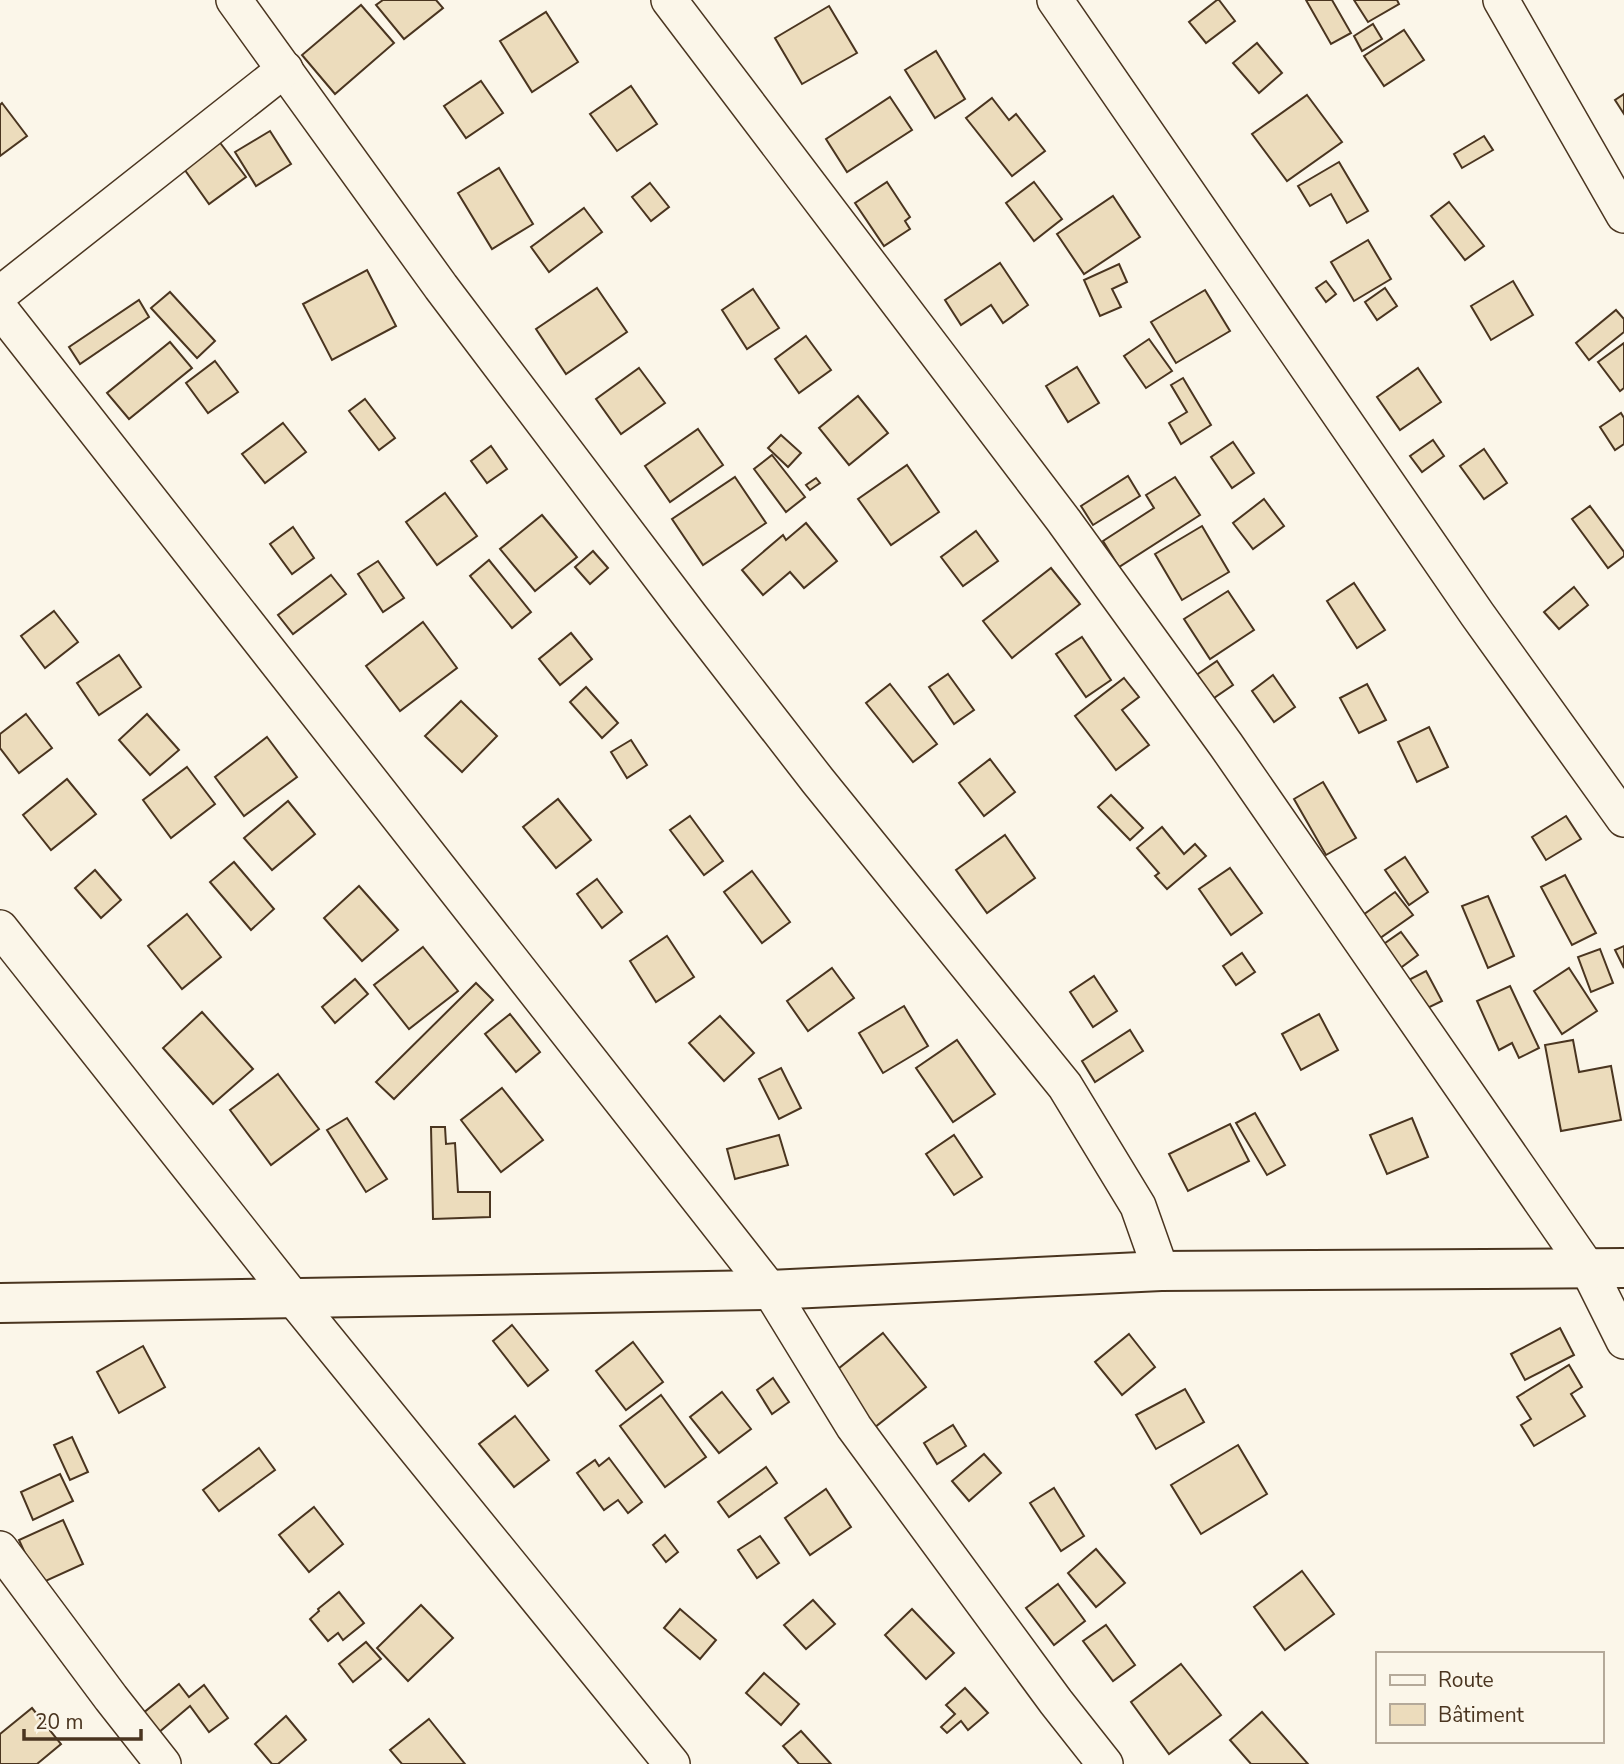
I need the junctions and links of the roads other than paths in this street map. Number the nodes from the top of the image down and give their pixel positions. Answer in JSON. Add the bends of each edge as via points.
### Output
{"nodes":[{"id":1,"x":234,"y":0,"type":"edge"},
{"id":2,"x":669,"y":0,"type":"edge"},
{"id":3,"x":1055,"y":0,"type":"edge"},
{"id":4,"x":1501,"y":0,"type":"edge"},
{"id":5,"x":285,"y":69,"type":"junction"},
{"id":6,"x":1624,"y":215,"type":"edge"},
{"id":7,"x":0,"y":294,"type":"edge"},
{"id":8,"x":0,"y":309,"type":"edge"},
{"id":9,"x":1624,"y":819,"type":"edge"},
{"id":10,"x":0,"y":928,"type":"edge"},
{"id":11,"x":1606,"y":1268,"type":"edge"},
{"id":12,"x":1161,"y":1271,"type":"junction"},
{"id":13,"x":770,"y":1290,"type":"junction"},
{"id":14,"x":293,"y":1298,"type":"junction"},
{"id":15,"x":0,"y":1303,"type":"edge"},
{"id":16,"x":1624,"y":1341,"type":"edge"},
{"id":17,"x":0,"y":1549,"type":"edge"},
{"id":18,"x":163,"y":1764,"type":"edge"},
{"id":19,"x":672,"y":1764,"type":"edge"},
{"id":20,"x":1105,"y":1764,"type":"edge"}],
"edges":[{"from":1,"to":5,"type":"street"},
{"from":2,"to":11,"type":"street","via":[[1072,532]]},
{"from":3,"to":9,"type":"street","via":[[1477,614]]},
{"from":4,"to":6,"type":"street"},
{"from":5,"to":7,"type":"street"},
{"from":5,"to":12,"type":"street","via":[[441,287],[690,616],[1065,1086],[1138,1206]]},
{"from":8,"to":13,"type":"street"},
{"from":10,"to":14,"type":"street"},
{"from":11,"to":12,"type":"street"},
{"from":11,"to":16,"type":"street"},
{"from":12,"to":13,"type":"street"},
{"from":13,"to":14,"type":"street"},
{"from":13,"to":20,"type":"street","via":[[854,1427]]},
{"from":14,"to":15,"type":"street"},
{"from":14,"to":19,"type":"street"},
{"from":17,"to":18,"type":"street"}]}
